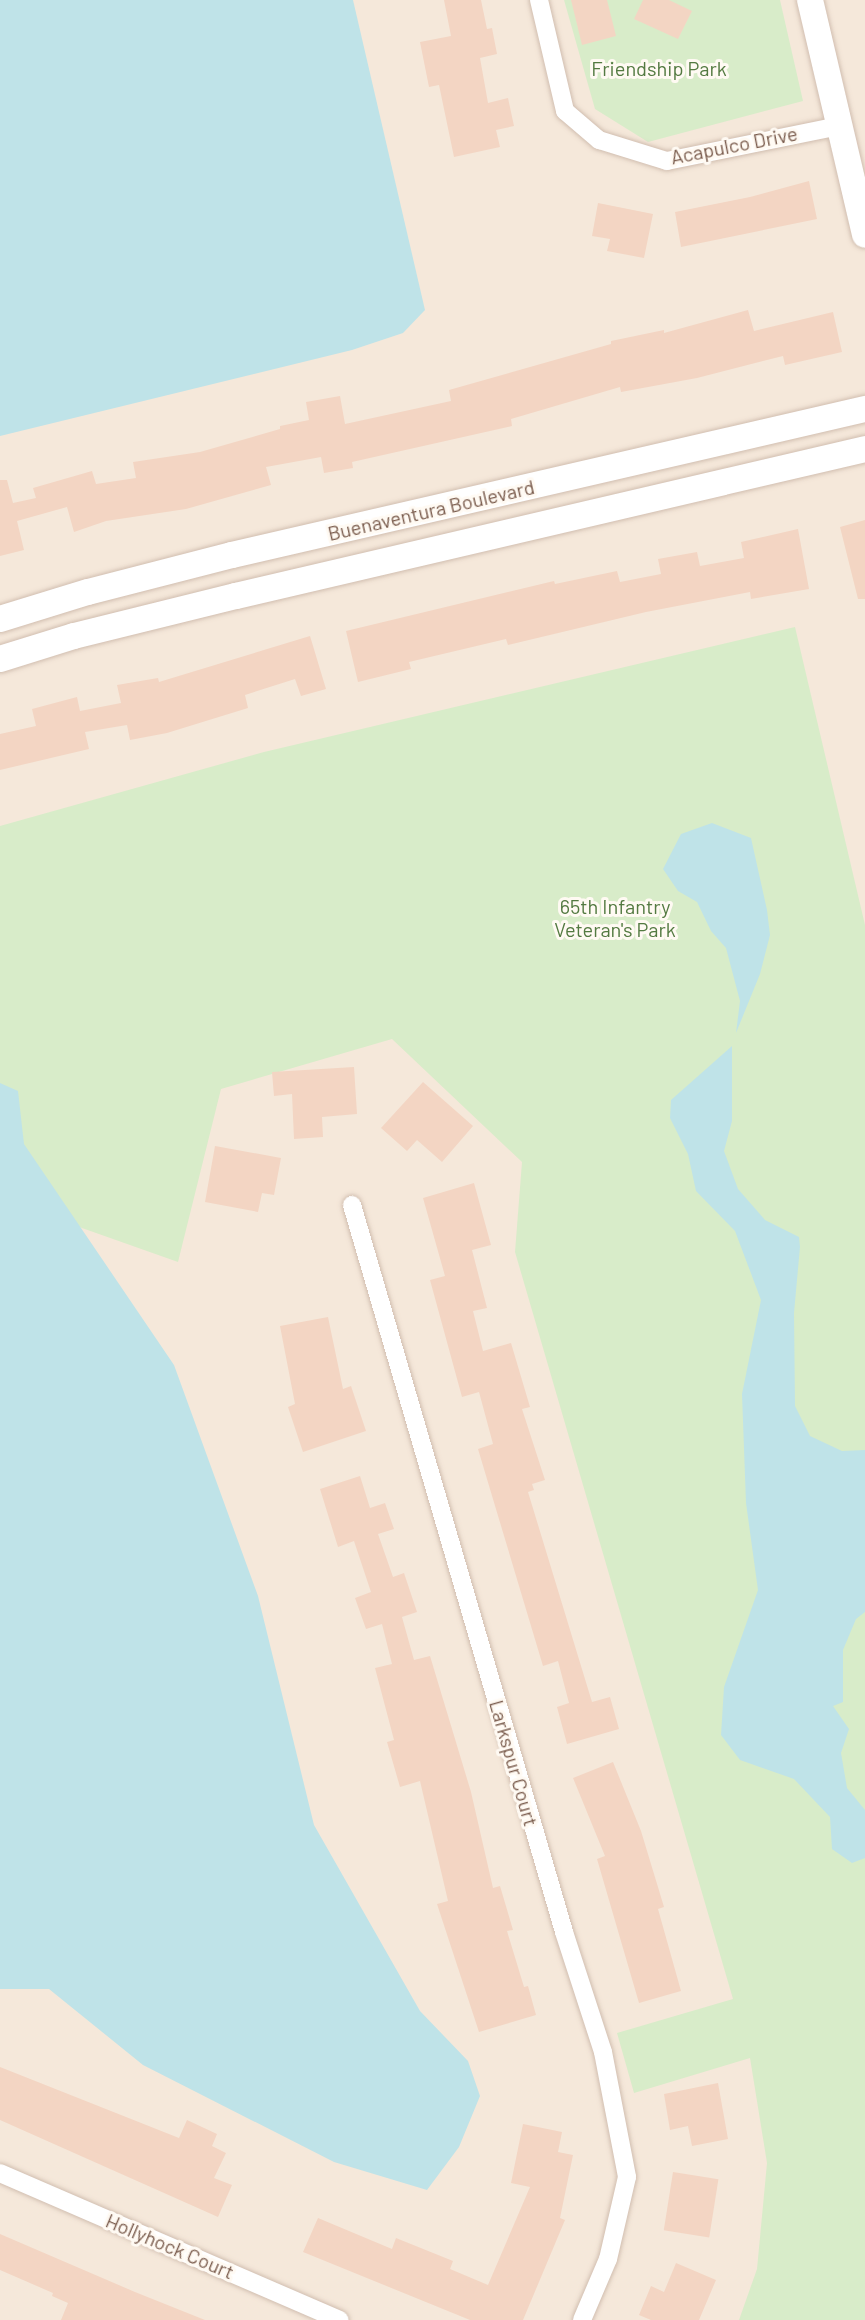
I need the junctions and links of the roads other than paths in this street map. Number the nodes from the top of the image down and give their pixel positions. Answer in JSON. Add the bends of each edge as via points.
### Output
{"nodes":[{"id":1,"x":539,"y":0,"type":"edge"},
{"id":2,"x":810,"y":0,"type":"edge"},
{"id":3,"x":839,"y":126,"type":"junction"},
{"id":4,"x":865,"y":235,"type":"edge"},
{"id":5,"x":865,"y":409,"type":"edge"},
{"id":6,"x":865,"y":449,"type":"edge"},
{"id":7,"x":0,"y":619,"type":"edge"},
{"id":8,"x":0,"y":659,"type":"edge"},
{"id":9,"x":352,"y":1205,"type":"dead end"},
{"id":10,"x":0,"y":2173,"type":"edge"},
{"id":11,"x":340,"y":2320,"type":"edge"},
{"id":12,"x":582,"y":2320,"type":"edge"}],
"edges":[{"from":1,"to":3,"type":"street","name":"Acapulco Drive","via":[[565,111],[599,140],[667,161]]},
{"from":2,"to":3,"type":"main road"},
{"from":3,"to":4,"type":"main road"},
{"from":5,"to":7,"type":"main road","name":"Buenaventura Boulevard","via":[[232,555]]},
{"from":6,"to":8,"type":"main road","name":"Buenaventura Boulevard","via":[[236,596]]},
{"from":9,"to":12,"type":"street","name":"Larkspur Court","via":[[603,2052],[627,2177],[608,2259]]},
{"from":10,"to":11,"type":"street","name":"Hollyhock Court"}]}
